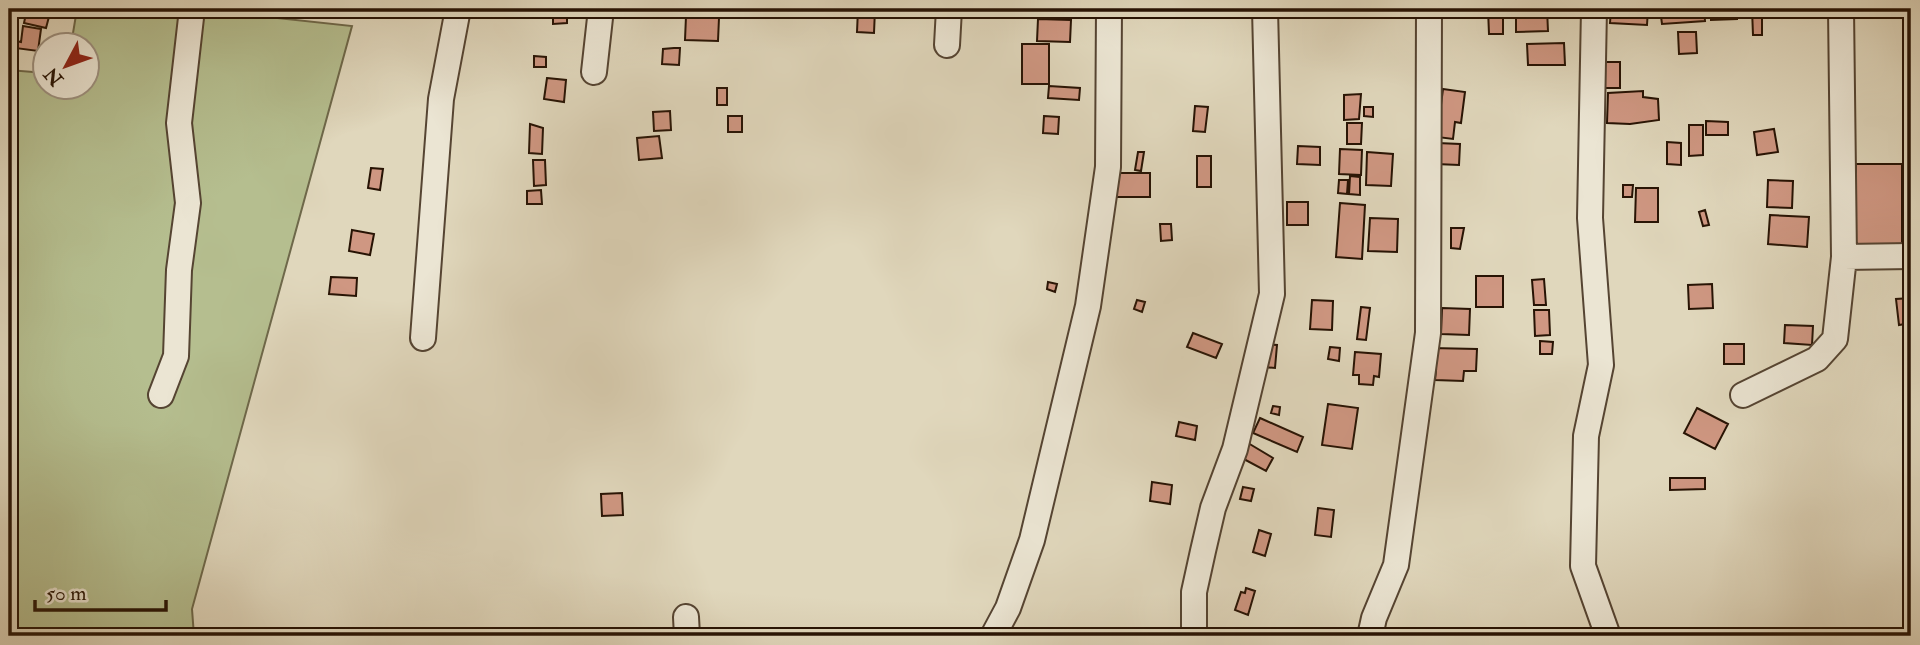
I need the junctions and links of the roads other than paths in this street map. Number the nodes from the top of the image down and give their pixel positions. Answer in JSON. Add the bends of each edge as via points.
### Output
{"nodes":[{"id":1,"x":192,"y":9,"type":"edge"},
{"id":2,"x":458,"y":9,"type":"edge"},
{"id":3,"x":601,"y":9,"type":"edge"},
{"id":4,"x":949,"y":9,"type":"edge"},
{"id":5,"x":1109,"y":9,"type":"edge"},
{"id":6,"x":1265,"y":9,"type":"edge"},
{"id":7,"x":1429,"y":9,"type":"edge"},
{"id":8,"x":1594,"y":9,"type":"edge"},
{"id":9,"x":1841,"y":9,"type":"edge"},
{"id":10,"x":947,"y":45,"type":"dead end"},
{"id":11,"x":594,"y":72,"type":"dead end"},
{"id":12,"x":1911,"y":256,"type":"edge"},
{"id":13,"x":1844,"y":257,"type":"junction"},
{"id":14,"x":423,"y":338,"type":"dead end"},
{"id":15,"x":161,"y":395,"type":"dead end"},
{"id":16,"x":1743,"y":395,"type":"dead end"},
{"id":17,"x":993,"y":636,"type":"edge"},
{"id":18,"x":1194,"y":636,"type":"edge"},
{"id":19,"x":1370,"y":636,"type":"edge"},
{"id":20,"x":1608,"y":636,"type":"edge"}],
"edges":[{"from":1,"to":15,"type":"street","via":[[179,123],[188,203],[179,270],[176,356]]},
{"from":2,"to":14,"type":"street","via":[[441,99]]},
{"from":3,"to":11,"type":"street"},
{"from":4,"to":10,"type":"street"},
{"from":5,"to":17,"type":"street","via":[[1108,167],[1088,306],[1032,540]]},
{"from":6,"to":18,"type":"street","via":[[1272,294],[1235,449],[1203,551],[1194,592]]},
{"from":7,"to":19,"type":"street","via":[[1428,333],[1396,565]]},
{"from":8,"to":20,"type":"street","via":[[1590,218],[1601,365],[1586,436],[1583,566]]},
{"from":9,"to":13,"type":"street"},
{"from":12,"to":13,"type":"street"},
{"from":13,"to":16,"type":"street","via":[[1835,339],[1817,359]]}]}
